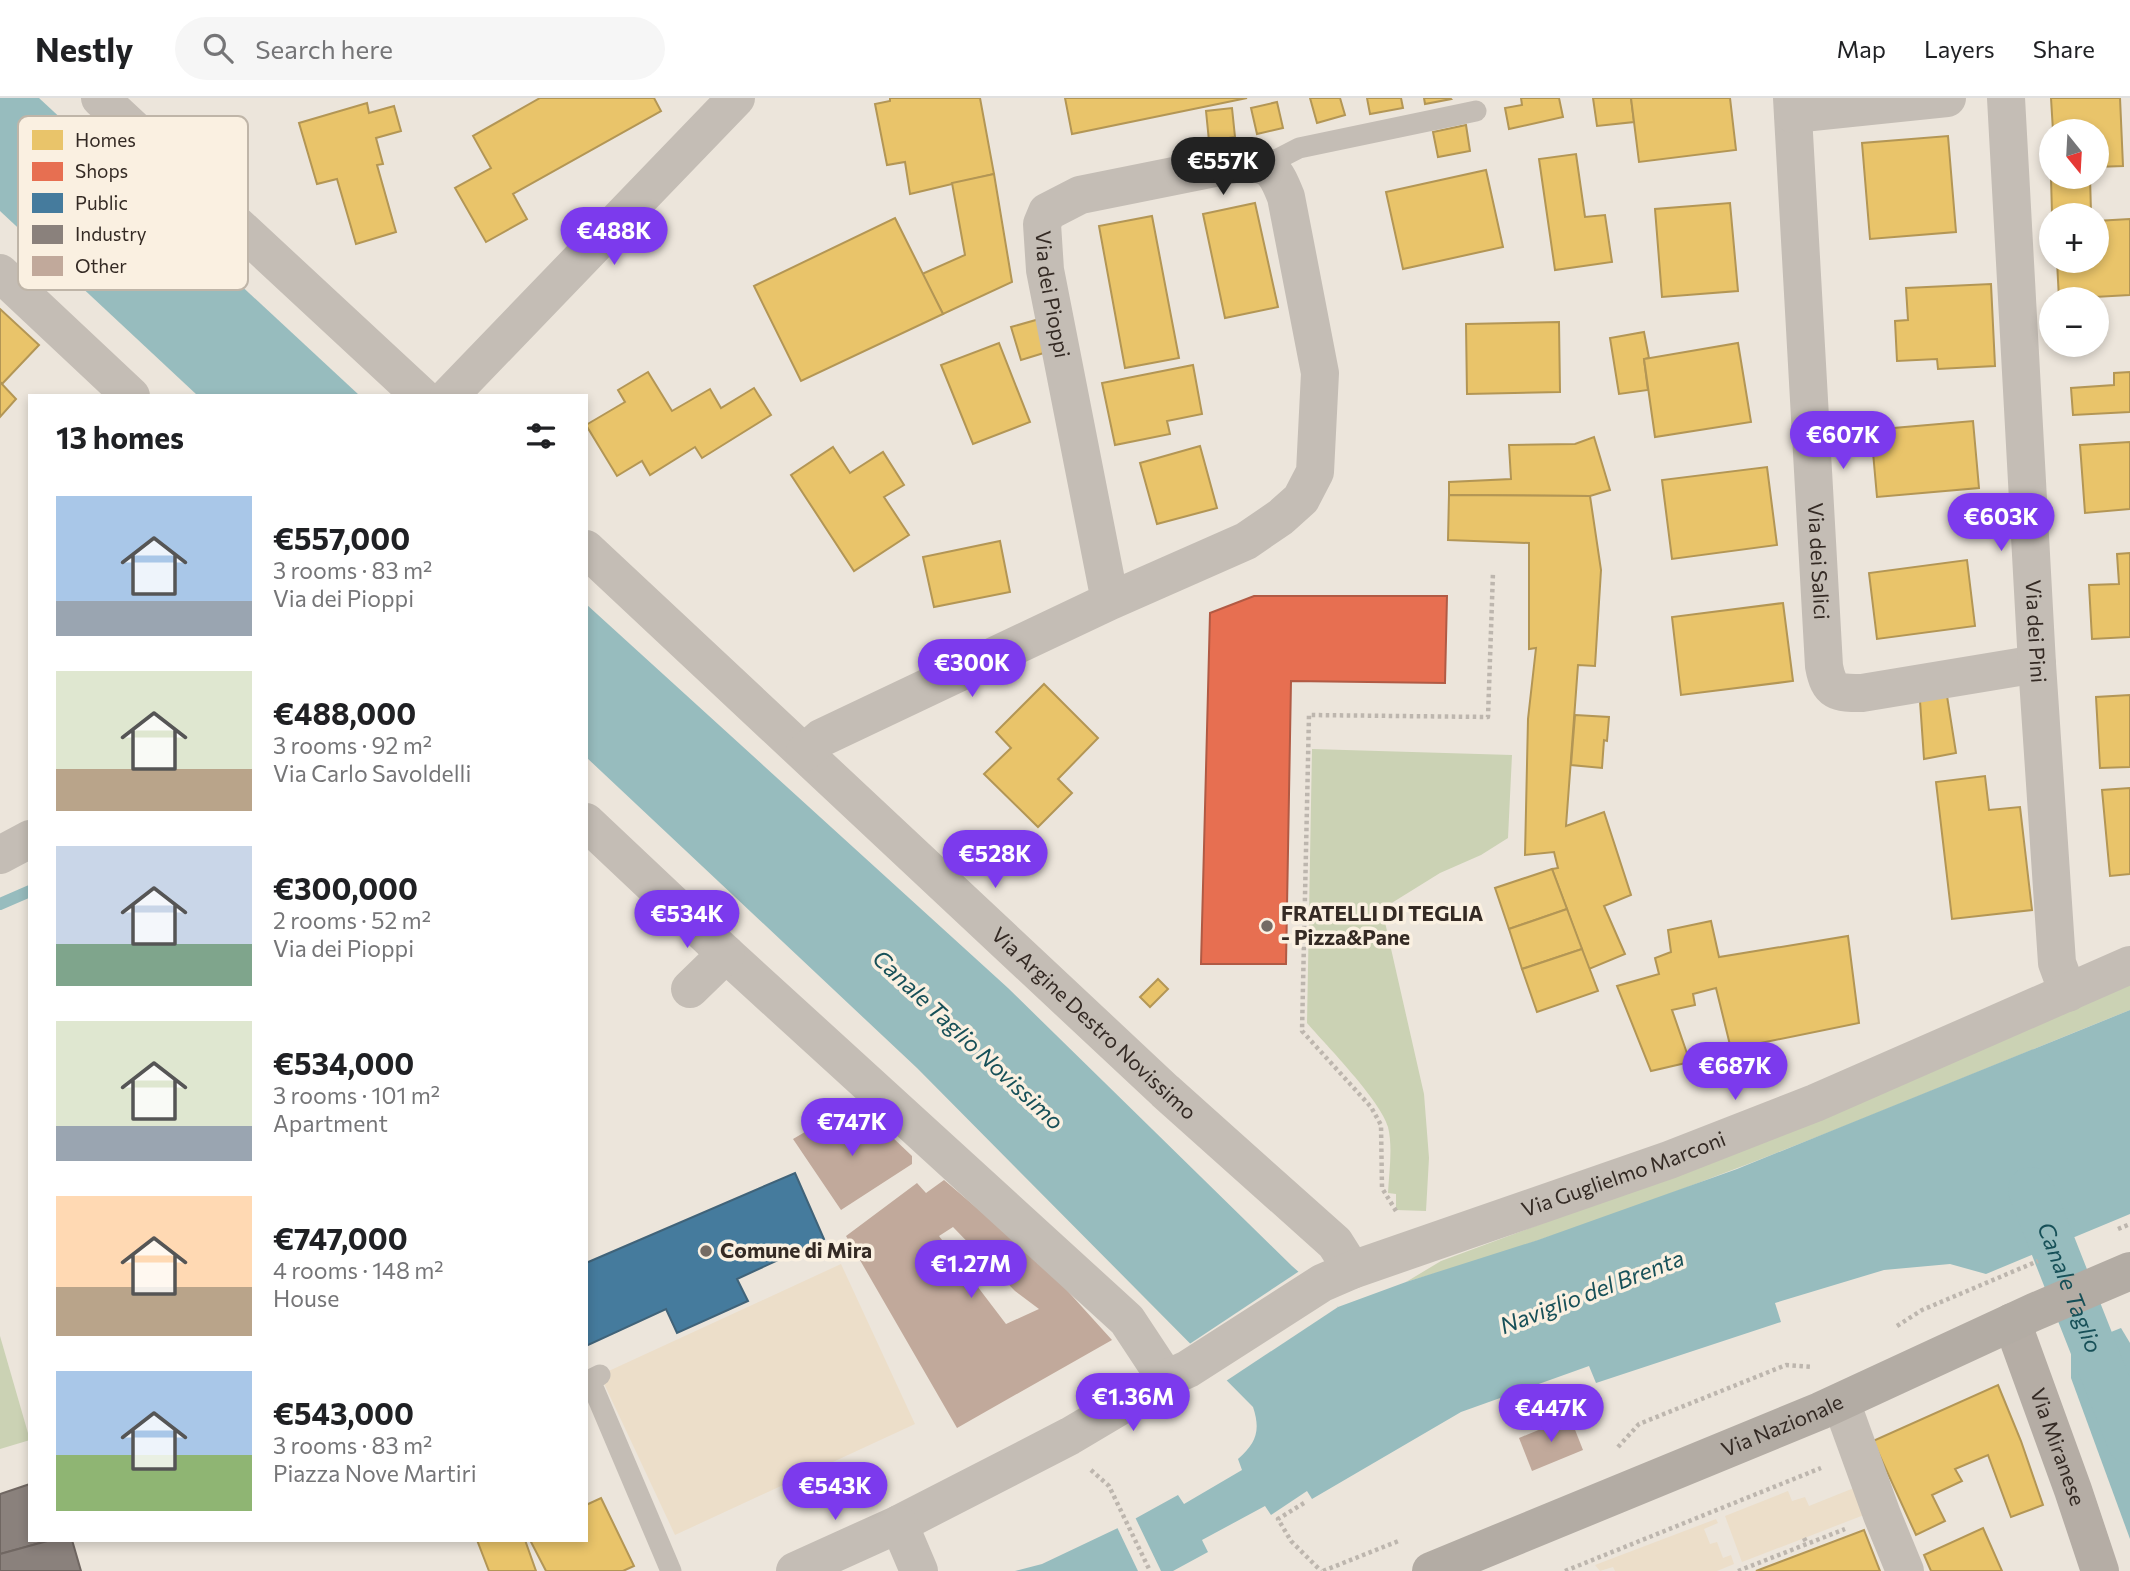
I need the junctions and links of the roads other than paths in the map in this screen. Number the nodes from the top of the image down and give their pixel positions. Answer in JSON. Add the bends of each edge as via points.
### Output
{"nodes":[{"id":1,"x":100,"y":98,"type":"edge"},
{"id":2,"x":736,"y":98,"type":"edge"},
{"id":3,"x":1947,"y":98,"type":"edge"},
{"id":4,"x":2006,"y":98,"type":"edge"},
{"id":5,"x":1792,"y":106,"type":"edge"},
{"id":6,"x":1476,"y":111,"type":"dead end"},
{"id":7,"x":119,"y":116,"type":"edge"},
{"id":8,"x":1266,"y":165,"type":"junction"},
{"id":9,"x":248,"y":235,"type":"edge"},
{"id":10,"x":0,"y":273,"type":"edge"},
{"id":11,"x":18,"y":290,"type":"edge"},
{"id":12,"x":18,"y":290,"type":"edge"},
{"id":13,"x":129,"y":394,"type":"edge"},
{"id":14,"x":419,"y":394,"type":"edge"},
{"id":15,"x":451,"y":394,"type":"edge"},
{"id":16,"x":588,"y":551,"type":"edge"},
{"id":17,"x":1111,"y":601,"type":"junction"},
{"id":18,"x":2037,"y":664,"type":"junction"},
{"id":19,"x":805,"y":752,"type":"junction"},
{"id":20,"x":588,"y":824,"type":"edge"},
{"id":21,"x":28,"y":840,"type":"edge"},
{"id":22,"x":0,"y":855,"type":"edge"},
{"id":23,"x":726,"y":954,"type":"junction"},
{"id":24,"x":2130,"y":965,"type":"edge"},
{"id":25,"x":690,"y":989,"type":"dead end"},
{"id":26,"x":2067,"y":993,"type":"junction"},
{"id":27,"x":2126,"y":1274,"type":"edge"},
{"id":28,"x":1337,"y":1277,"type":"junction"},
{"id":29,"x":2023,"y":1317,"type":"junction"},
{"id":30,"x":600,"y":1375,"type":"dead end"},
{"id":31,"x":1166,"y":1379,"type":"junction"},
{"id":32,"x":1841,"y":1402,"type":"junction"},
{"id":33,"x":899,"y":1524,"type":"junction"},
{"id":34,"x":671,"y":1571,"type":"edge"},
{"id":35,"x":795,"y":1571,"type":"edge"},
{"id":36,"x":919,"y":1571,"type":"edge"},
{"id":37,"x":1431,"y":1571,"type":"edge"},
{"id":38,"x":1905,"y":1571,"type":"edge"},
{"id":39,"x":2100,"y":1571,"type":"edge"}],
"edges":[{"from":1,"to":7,"type":"street"},
{"from":2,"to":15,"type":"street"},
{"from":3,"to":5,"type":"street"},
{"from":4,"to":18,"type":"street","name":"Via dei Pini"},
{"from":5,"to":18,"type":"street","name":"Via dei Salici","via":[[1827,683],[1843,693],[1862,693]]},
{"from":6,"to":8,"type":"lane","name":"Via dei Pioppi","via":[[1298,148]]},
{"from":8,"to":17,"type":"street","via":[[1278,176],[1286,197],[1320,373],[1315,472],[1301,499],[1247,541]]},
{"from":8,"to":17,"type":"street","name":"Via dei Pioppi","via":[[1239,163],[1080,195],[1047,212],[1042,224],[1045,270]]},
{"from":9,"to":14,"type":"street"},
{"from":10,"to":12,"type":"street"},
{"from":11,"to":13,"type":"street"},
{"from":16,"to":19,"type":"street","name":"Via Argine Destro Novissimo"},
{"from":17,"to":19,"type":"street","via":[[821,738]]},
{"from":18,"to":26,"type":"street","name":"Via dei Pini","via":[[2057,963]]},
{"from":19,"to":28,"type":"street","name":"Via Argine Destro Novissimo","via":[[1335,1243]]},
{"from":20,"to":23,"type":"street"},
{"from":21,"to":22,"type":"street"},
{"from":23,"to":25,"type":"street"},
{"from":23,"to":31,"type":"street","via":[[1126,1320]]},
{"from":24,"to":26,"type":"street","name":"Via Guglielmo Marconi"},
{"from":26,"to":28,"type":"street","name":"Via Guglielmo Marconi","via":[[1815,1103],[1669,1160]]},
{"from":27,"to":29,"type":"main road","name":"Via Nazionale"},
{"from":28,"to":31,"type":"street","name":"Via Guglielmo Marconi"},
{"from":29,"to":32,"type":"main road","name":"Via Nazionale"},
{"from":29,"to":39,"type":"main road","name":"Via Miranese"},
{"from":30,"to":34,"type":"lane","via":[[590,1380]]},
{"from":31,"to":33,"type":"street","name":"Via Guglielmo Marconi","via":[[1070,1436]]},
{"from":32,"to":37,"type":"main road","name":"Via Nazionale"},
{"from":32,"to":38,"type":"street"},
{"from":33,"to":35,"type":"street","name":"Via Guglielmo Marconi"},
{"from":33,"to":36,"type":"street"}]}
